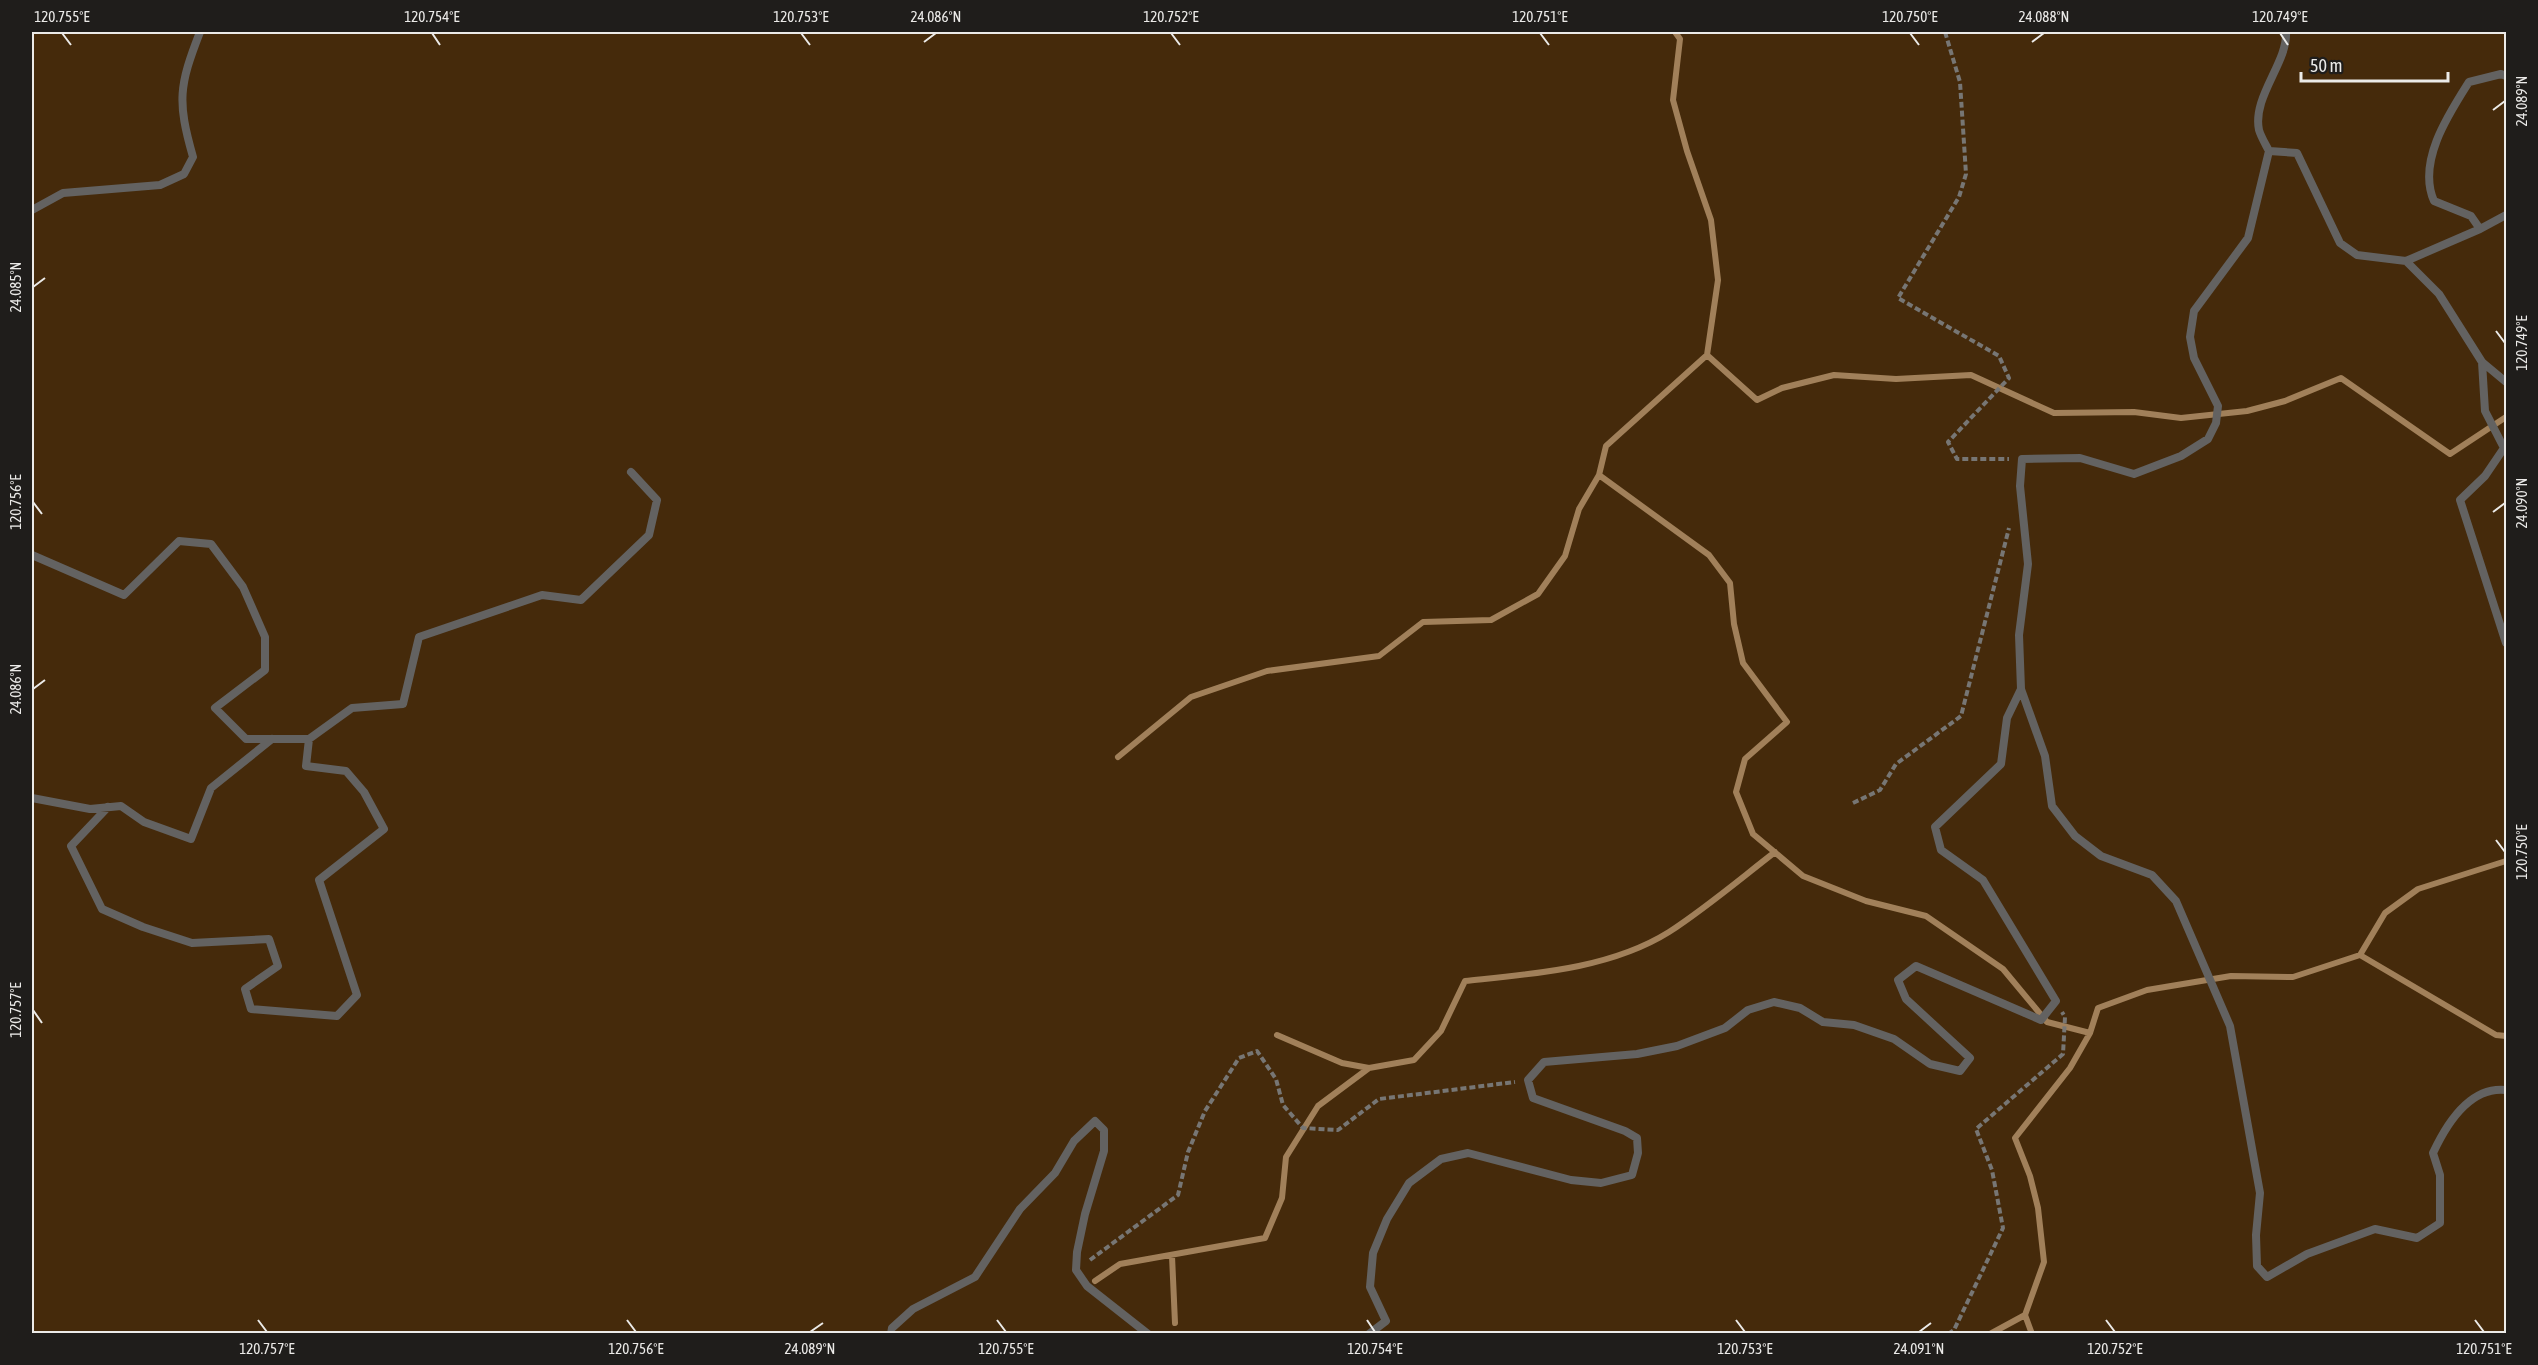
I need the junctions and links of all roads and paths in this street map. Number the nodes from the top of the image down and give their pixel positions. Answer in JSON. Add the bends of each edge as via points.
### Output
{"nodes":[{"id":1,"x":200,"y":32,"type":"edge"},
{"id":2,"x":1945,"y":32,"type":"edge"},
{"id":3,"x":2286,"y":32,"type":"edge"},
{"id":4,"x":2506,"y":76,"type":"edge"},
{"id":5,"x":2269,"y":151,"type":"junction"},
{"id":6,"x":32,"y":210,"type":"edge"},
{"id":7,"x":2506,"y":215,"type":"edge"},
{"id":8,"x":2480,"y":229,"type":"junction"},
{"id":9,"x":2406,"y":261,"type":"junction"},
{"id":10,"x":2482,"y":362,"type":"junction"},
{"id":11,"x":2506,"y":382,"type":"edge"},
{"id":12,"x":2022,"y":459,"type":"junction"},
{"id":13,"x":630,"y":472,"type":"dead end"},
{"id":14,"x":2011,"y":521,"type":"dead end"},
{"id":15,"x":32,"y":555,"type":"edge"},
{"id":16,"x":2506,"y":643,"type":"edge"},
{"id":17,"x":2021,"y":689,"type":"junction"},
{"id":18,"x":273,"y":739,"type":"junction"},
{"id":19,"x":309,"y":739,"type":"junction"},
{"id":20,"x":32,"y":798,"type":"edge"},
{"id":21,"x":1853,"y":803,"type":"dead end"},
{"id":22,"x":108,"y":807,"type":"junction"},
{"id":23,"x":2056,"y":1001,"type":"junction"},
{"id":24,"x":1528,"y":1080,"type":"junction"},
{"id":25,"x":2506,"y":1090,"type":"edge"},
{"id":26,"x":1076,"y":1270,"type":"junction"},
{"id":27,"x":891,"y":1334,"type":"edge"},
{"id":28,"x":1148,"y":1334,"type":"edge"},
{"id":29,"x":1369,"y":1334,"type":"edge"},
{"id":30,"x":1948,"y":1334,"type":"edge"}],
"edges":[{"from":1,"to":6,"type":"lane","via":[[183,74],[182,117],[193,157],[184,174],[160,186],[63,193]]},
{"from":2,"to":12,"type":"path","via":[[1960,82],[1966,174],[1959,197],[1898,298],[1999,356],[2009,378],[1948,442],[1957,459]]},
{"from":3,"to":5,"type":"lane","via":[[2287,42],[2263,97],[2259,129]]},
{"from":4,"to":8,"type":"lane","via":[[2469,82],[2447,116],[2427,185],[2434,201],[2471,216]]},
{"from":5,"to":9,"type":"lane","via":[[2297,153],[2340,243],[2357,255]]},
{"from":5,"to":12,"type":"lane","via":[[2248,238],[2194,310],[2190,337],[2194,358],[2217,406],[2216,423],[2208,439],[2181,456],[2134,474],[2080,458]]},
{"from":7,"to":8,"type":"lane"},
{"from":8,"to":9,"type":"lane"},
{"from":9,"to":10,"type":"lane","via":[[2439,294]]},
{"from":10,"to":11,"type":"lane"},
{"from":10,"to":16,"type":"lane","via":[[2485,411],[2504,448],[2485,476],[2460,500]]},
{"from":12,"to":17,"type":"lane","via":[[2020,486],[2028,564],[2019,635]]},
{"from":13,"to":19,"type":"lane","via":[[657,500],[649,535],[581,600],[542,595],[419,637],[403,704],[352,708]]},
{"from":14,"to":21,"type":"path","via":[[1961,716],[1896,764],[1880,790]]},
{"from":15,"to":18,"type":"lane","via":[[124,596],[179,541],[211,544],[243,587],[265,637],[265,670],[215,708],[246,739]]},
{"from":17,"to":23,"type":"lane","via":[[2007,718],[2001,764],[1935,827],[1941,850],[1983,880]]},
{"from":17,"to":25,"type":"lane","via":[[2045,756],[2052,806],[2074,836],[2101,856],[2152,875],[2176,901],[2230,1026],[2260,1193],[2257,1266],[2267,1277],[2307,1254],[2375,1229],[2417,1238],[2440,1224],[2440,1175],[2433,1152],[2445,1126],[2475,1097]]},
{"from":18,"to":19,"type":"lane"},
{"from":18,"to":22,"type":"lane","via":[[211,788],[191,839],[144,822],[121,806]]},
{"from":19,"to":22,"type":"lane","via":[[306,766],[346,771],[364,792],[384,829],[319,880],[357,994],[337,1017],[251,1009],[245,989],[278,966],[269,939],[192,943],[102,909],[71,846]]},
{"from":20,"to":22,"type":"lane","via":[[90,809]]},
{"from":23,"to":24,"type":"lane","via":[[2041,1020],[1916,966],[1898,980],[1905,999],[1970,1058],[1959,1071],[1930,1064],[1894,1039],[1854,1025],[1823,1022],[1800,1008],[1774,1002],[1748,1010],[1725,1028],[1677,1046],[1544,1062]]},
{"from":23,"to":30,"type":"path","via":[[2065,1017],[2063,1054],[1976,1129],[1992,1170],[2002,1228],[1954,1330]]},
{"from":24,"to":26,"type":"path","via":[[1379,1099],[1338,1130],[1303,1128],[1283,1105],[1276,1079],[1257,1051],[1248,1054],[1239,1058],[1205,1111],[1188,1152],[1178,1195]]},
{"from":24,"to":29,"type":"lane","via":[[1533,1098],[1637,1138],[1632,1175],[1601,1183],[1572,1180],[1468,1153],[1442,1159],[1409,1183],[1387,1219],[1373,1253],[1370,1287],[1386,1321]]},
{"from":26,"to":27,"type":"lane","via":[[1083,1224],[1104,1151],[1104,1130],[1095,1121],[1074,1141],[1055,1173],[1020,1209],[975,1277],[913,1309],[892,1328]]},
{"from":26,"to":28,"type":"lane","via":[[1087,1286]]}]}
